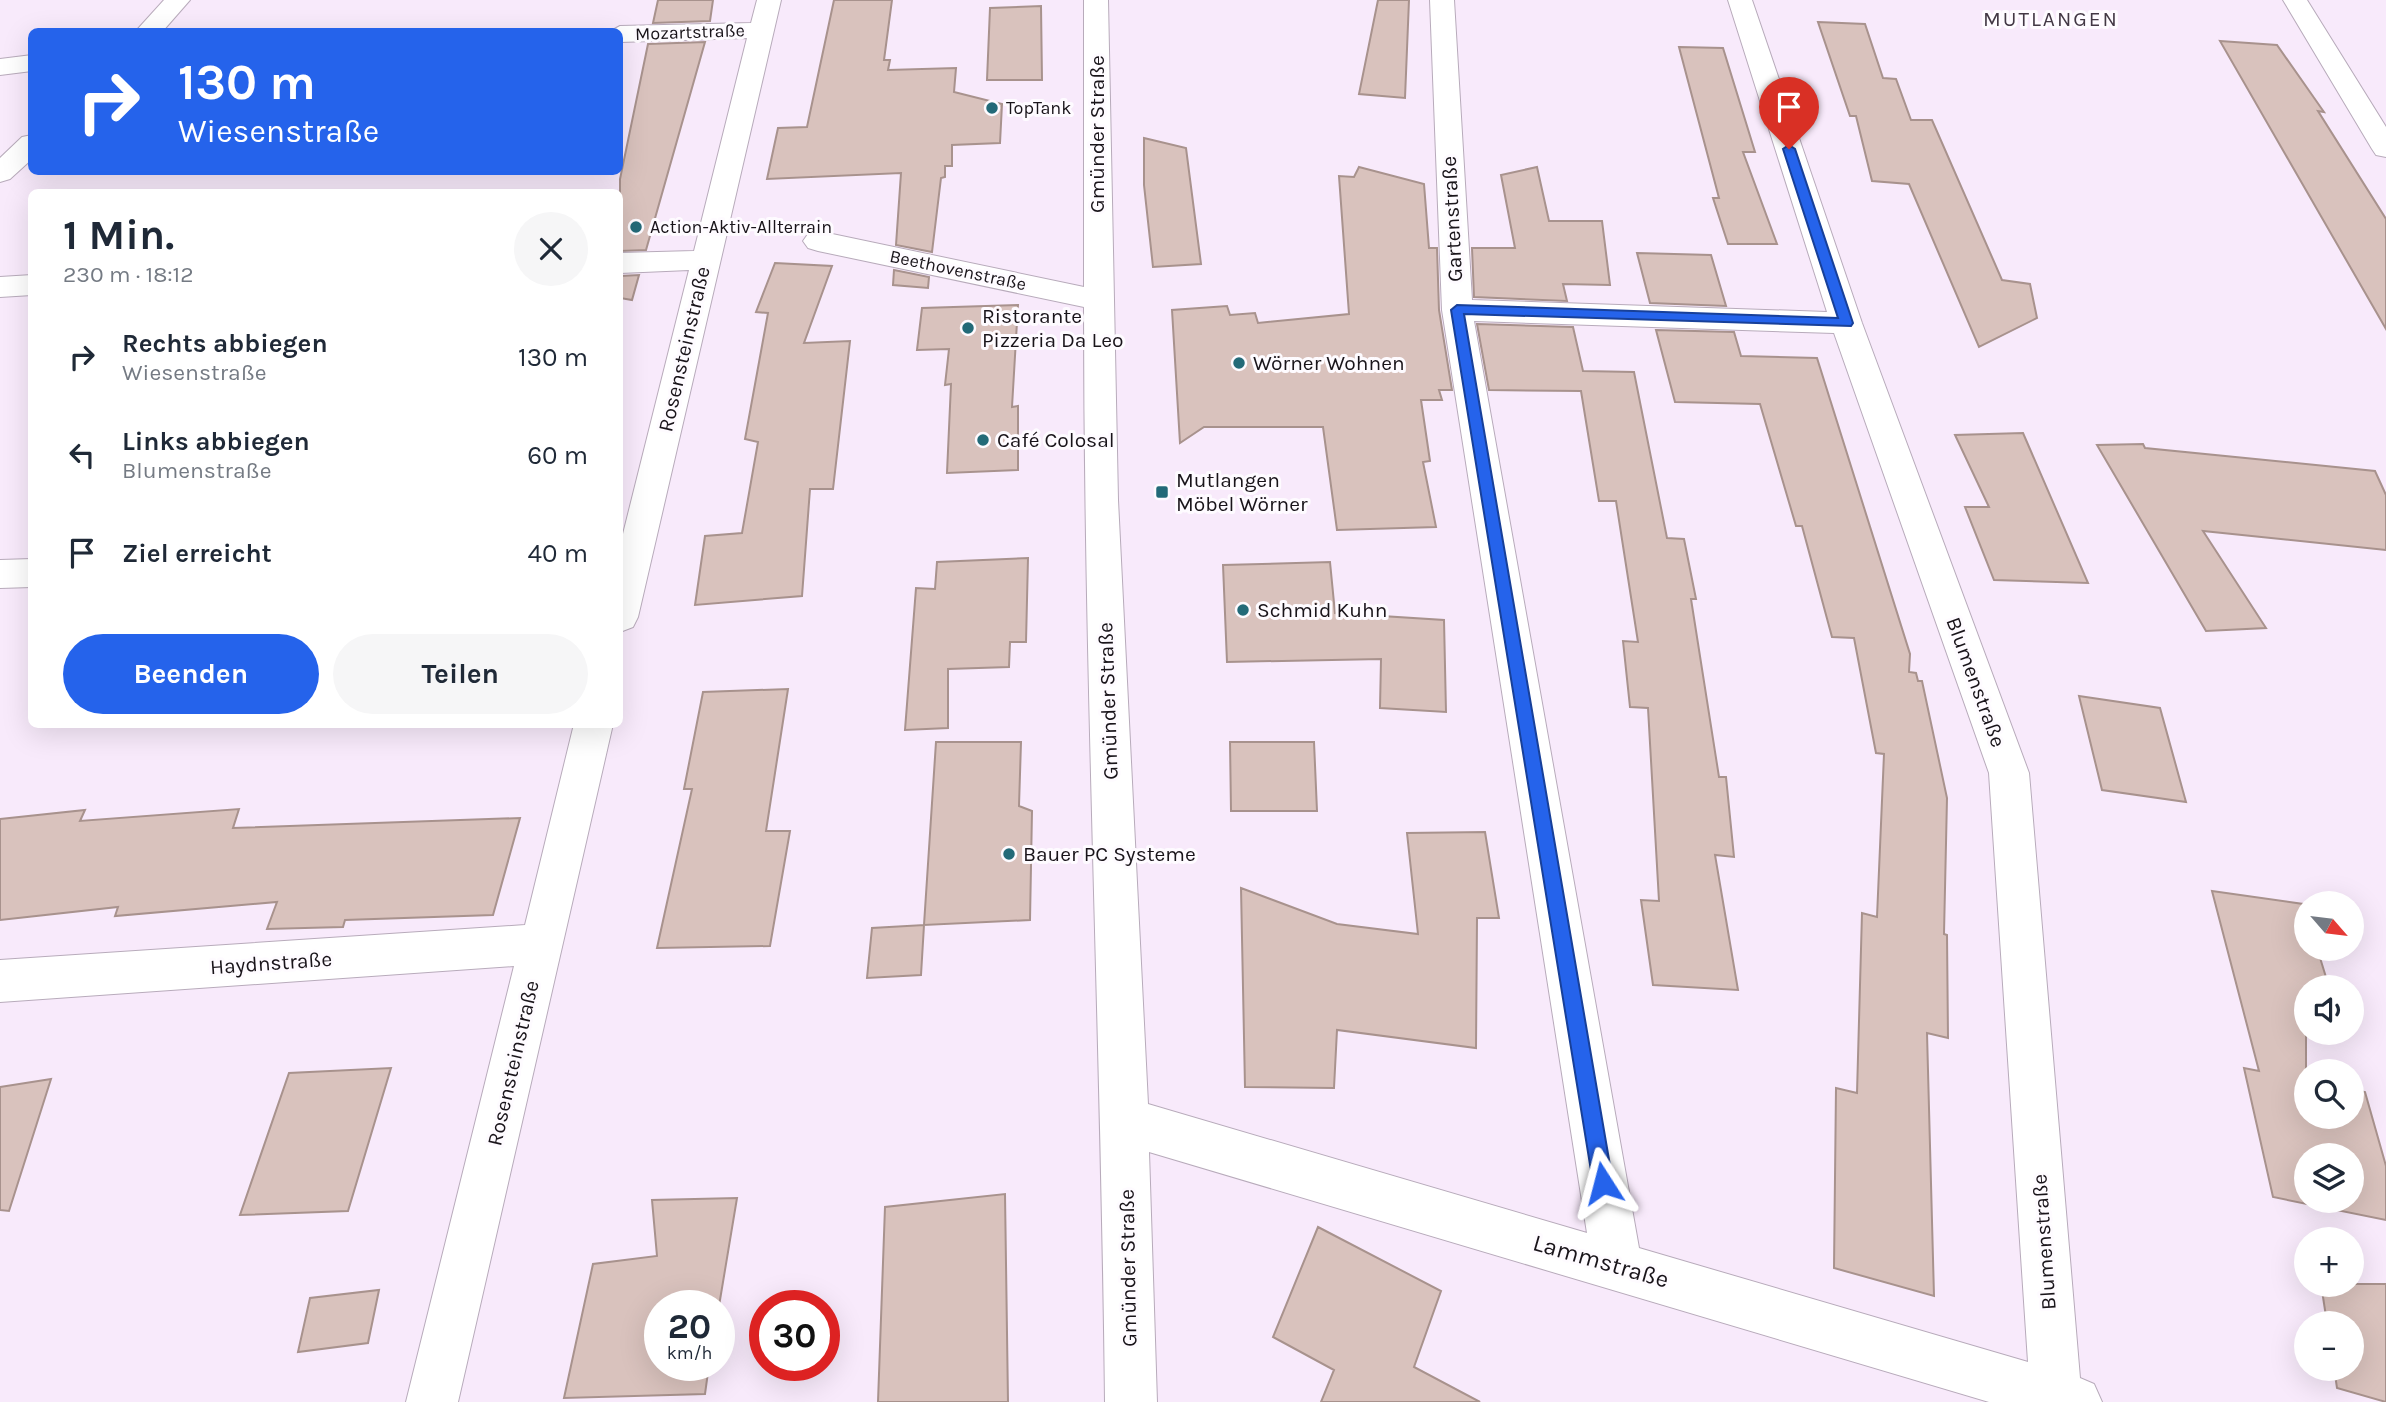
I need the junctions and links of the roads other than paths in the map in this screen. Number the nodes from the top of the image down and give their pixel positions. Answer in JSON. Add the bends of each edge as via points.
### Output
{"nodes":[{"id":1,"x":177,"y":0,"type":"edge"},
{"id":2,"x":769,"y":0,"type":"edge"},
{"id":3,"x":1096,"y":0,"type":"edge"},
{"id":4,"x":1441,"y":0,"type":"edge"},
{"id":5,"x":1740,"y":0,"type":"edge"},
{"id":6,"x":2295,"y":0,"type":"edge"},
{"id":7,"x":151,"y":28,"type":"edge"},
{"id":8,"x":761,"y":30,"type":"junction"},
{"id":9,"x":623,"y":34,"type":"edge"},
{"id":10,"x":28,"y":63,"type":"edge"},
{"id":11,"x":0,"y":67,"type":"edge"},
{"id":12,"x":28,"y":147,"type":"edge"},
{"id":13,"x":2386,"y":149,"type":"edge"},
{"id":14,"x":0,"y":173,"type":"edge"},
{"id":15,"x":818,"y":241,"type":"road end"},
{"id":16,"x":705,"y":260,"type":"junction"},
{"id":17,"x":623,"y":263,"type":"edge"},
{"id":18,"x":28,"y":285,"type":"edge"},
{"id":19,"x":0,"y":287,"type":"edge"},
{"id":20,"x":1098,"y":300,"type":"junction"},
{"id":21,"x":1457,"y":310,"type":"junction"},
{"id":22,"x":1846,"y":323,"type":"junction"},
{"id":23,"x":628,"y":546,"type":"edge"},
{"id":24,"x":28,"y":573,"type":"edge"},
{"id":25,"x":0,"y":574,"type":"edge"},
{"id":26,"x":623,"y":590,"type":"edge"},
{"id":27,"x":593,"y":728,"type":"edge"},
{"id":28,"x":542,"y":944,"type":"junction"},
{"id":29,"x":0,"y":981,"type":"edge"},
{"id":30,"x":1125,"y":1121,"type":"junction"},
{"id":31,"x":1617,"y":1265,"type":"junction"},
{"id":32,"x":2066,"y":1399,"type":"edge"},
{"id":33,"x":432,"y":1402,"type":"edge"},
{"id":34,"x":1131,"y":1402,"type":"edge"}],
"edges":[{"from":1,"to":7,"type":"street"},
{"from":2,"to":8,"type":"street","name":"Rosensteinstraße"},
{"from":3,"to":20,"type":"street","name":"Gmünder Straße"},
{"from":4,"to":21,"type":"street","name":"Gartenstraße"},
{"from":5,"to":22,"type":"street","name":"Blumenstraße"},
{"from":6,"to":13,"type":"street"},
{"from":8,"to":9,"type":"street","name":"Mozartstraße"},
{"from":8,"to":16,"type":"street","name":"Rosensteinstraße"},
{"from":10,"to":11,"type":"street"},
{"from":12,"to":14,"type":"street"},
{"from":15,"to":20,"type":"street","name":"Beethovenstraße"},
{"from":16,"to":17,"type":"street"},
{"from":16,"to":23,"type":"street","name":"Rosensteinstraße"},
{"from":18,"to":19,"type":"street"},
{"from":20,"to":30,"type":"street","name":"Gmünder Straße"},
{"from":21,"to":22,"type":"street"},
{"from":21,"to":31,"type":"street","name":"Gartenstraße"},
{"from":22,"to":32,"type":"street","name":"Blumenstraße","via":[[2009,773]]},
{"from":23,"to":26,"type":"street","name":"Rosensteinstraße"},
{"from":24,"to":25,"type":"street"},
{"from":27,"to":28,"type":"street","name":"Rosensteinstraße"},
{"from":28,"to":29,"type":"street","name":"Haydnstraße"},
{"from":28,"to":33,"type":"street","name":"Rosensteinstraße"},
{"from":30,"to":31,"type":"street","name":"Lammstraße"},
{"from":30,"to":34,"type":"street","name":"Gmünder Straße"},
{"from":31,"to":32,"type":"street","name":"Lammstraße"}]}
